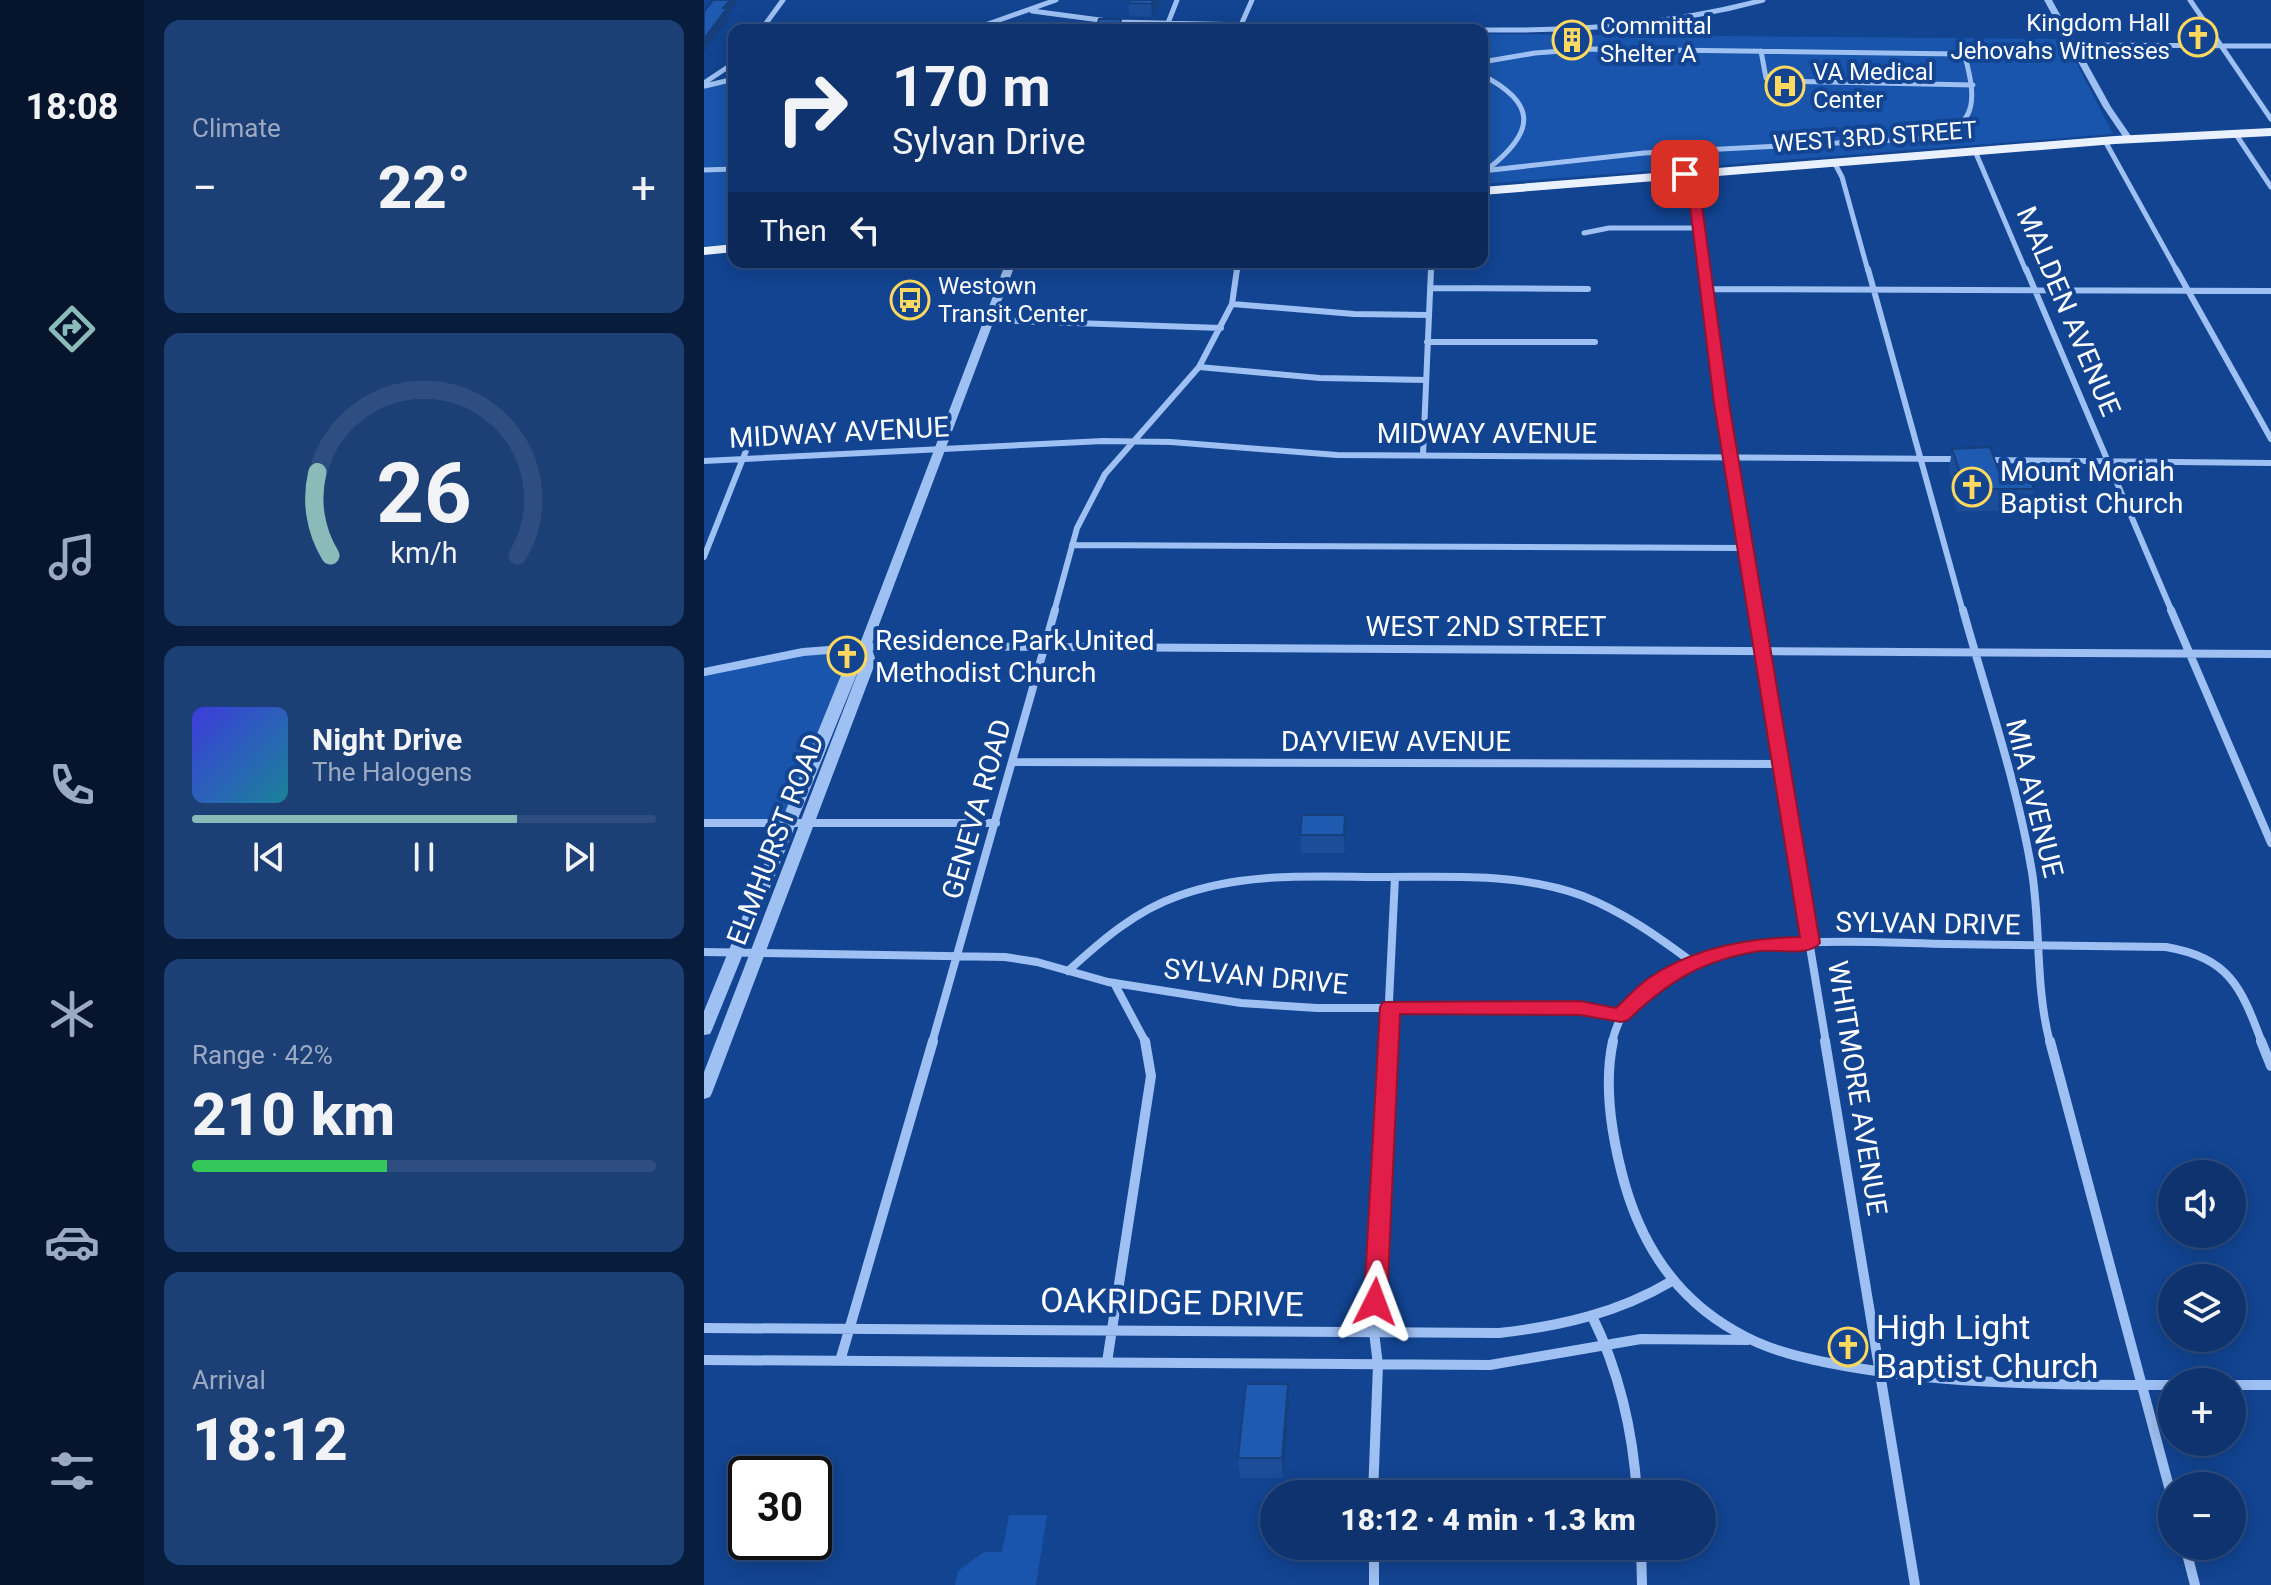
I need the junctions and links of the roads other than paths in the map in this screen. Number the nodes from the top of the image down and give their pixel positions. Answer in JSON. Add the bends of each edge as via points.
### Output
{"nodes":[{"id":1,"x":783,"y":0,"type":"edge"},
{"id":2,"x":1056,"y":0,"type":"edge"},
{"id":3,"x":1177,"y":0,"type":"edge"},
{"id":4,"x":1252,"y":0,"type":"edge"},
{"id":5,"x":1763,"y":0,"type":"edge"},
{"id":6,"x":2048,"y":0,"type":"edge"},
{"id":7,"x":2190,"y":0,"type":"edge"},
{"id":8,"x":1032,"y":11,"type":"junction"},
{"id":9,"x":1115,"y":22,"type":"junction"},
{"id":10,"x":1168,"y":23,"type":"junction"},
{"id":11,"x":765,"y":24,"type":"edge"},
{"id":12,"x":990,"y":24,"type":"edge"},
{"id":13,"x":1094,"y":24,"type":"edge"},
{"id":14,"x":1204,"y":24,"type":"edge"},
{"id":15,"x":1241,"y":24,"type":"edge"},
{"id":16,"x":1488,"y":30,"type":"edge"},
{"id":17,"x":2074,"y":45,"type":"junction"},
{"id":18,"x":2222,"y":46,"type":"junction"},
{"id":19,"x":2271,"y":46,"type":"edge"},
{"id":20,"x":1761,"y":51,"type":"junction"},
{"id":21,"x":1488,"y":61,"type":"edge"},
{"id":22,"x":728,"y":67,"type":"edge"},
{"id":23,"x":1488,"y":78,"type":"edge"},
{"id":24,"x":728,"y":80,"type":"edge"},
{"id":25,"x":704,"y":85,"type":"edge"},
{"id":26,"x":1973,"y":85,"type":"junction"},
{"id":27,"x":2271,"y":119,"type":"edge"},
{"id":28,"x":2271,"y":132,"type":"edge"},
{"id":29,"x":2235,"y":133,"type":"junction"},
{"id":30,"x":2129,"y":139,"type":"junction"},
{"id":31,"x":2105,"y":141,"type":"junction"},
{"id":32,"x":1975,"y":151,"type":"junction"},
{"id":33,"x":1834,"y":162,"type":"junction"},
{"id":34,"x":1488,"y":168,"type":"edge"},
{"id":35,"x":728,"y":169,"type":"edge"},
{"id":36,"x":704,"y":170,"type":"edge"},
{"id":37,"x":1488,"y":170,"type":"edge"},
{"id":38,"x":1685,"y":174,"type":"junction"},
{"id":39,"x":2271,"y":187,"type":"edge"},
{"id":40,"x":1488,"y":190,"type":"edge"},
{"id":41,"x":1698,"y":228,"type":"junction"},
{"id":42,"x":1584,"y":233,"type":"dead end"},
{"id":43,"x":728,"y":249,"type":"edge"},
{"id":44,"x":704,"y":251,"type":"edge"},
{"id":45,"x":1009,"y":268,"type":"edge"},
{"id":46,"x":1237,"y":268,"type":"edge"},
{"id":47,"x":1431,"y":268,"type":"edge"},
{"id":48,"x":1430,"y":288,"type":"junction"},
{"id":49,"x":1588,"y":289,"type":"dead end"},
{"id":50,"x":1707,"y":289,"type":"junction"},
{"id":51,"x":1871,"y":290,"type":"junction"},
{"id":52,"x":2037,"y":290,"type":"junction"},
{"id":53,"x":2190,"y":291,"type":"junction"},
{"id":54,"x":2271,"y":291,"type":"edge"},
{"id":55,"x":1232,"y":304,"type":"junction"},
{"id":56,"x":1428,"y":315,"type":"junction"},
{"id":57,"x":989,"y":320,"type":"junction"},
{"id":58,"x":1221,"y":328,"type":"junction"},
{"id":59,"x":1427,"y":342,"type":"junction"},
{"id":60,"x":1595,"y":342,"type":"dead end"},
{"id":61,"x":1199,"y":367,"type":"junction"},
{"id":62,"x":1426,"y":380,"type":"junction"},
{"id":63,"x":753,"y":433,"type":"dead end"},
{"id":64,"x":2271,"y":439,"type":"edge"},
{"id":65,"x":1134,"y":441,"type":"junction"},
{"id":66,"x":940,"y":449,"type":"junction"},
{"id":67,"x":1423,"y":455,"type":"junction"},
{"id":68,"x":1731,"y":457,"type":"junction"},
{"id":69,"x":744,"y":459,"type":"junction"},
{"id":70,"x":1918,"y":459,"type":"junction"},
{"id":71,"x":1963,"y":460,"type":"edge"},
{"id":72,"x":1978,"y":460,"type":"edge"},
{"id":73,"x":704,"y":461,"type":"edge"},
{"id":74,"x":2109,"y":461,"type":"junction"},
{"id":75,"x":2271,"y":463,"type":"edge"},
{"id":76,"x":1072,"y":545,"type":"junction"},
{"id":77,"x":1744,"y":548,"type":"junction"},
{"id":78,"x":704,"y":557,"type":"edge"},
{"id":79,"x":865,"y":646,"type":"junction"},
{"id":80,"x":1043,"y":646,"type":"junction"},
{"id":81,"x":1761,"y":649,"type":"junction"},
{"id":82,"x":1972,"y":651,"type":"junction"},
{"id":83,"x":2189,"y":652,"type":"junction"},
{"id":84,"x":2271,"y":654,"type":"edge"},
{"id":85,"x":704,"y":672,"type":"edge"},
{"id":86,"x":1014,"y":762,"type":"junction"},
{"id":87,"x":1779,"y":764,"type":"junction"},
{"id":88,"x":704,"y":823,"type":"edge"},
{"id":89,"x":996,"y":823,"type":"junction"},
{"id":90,"x":788,"y":824,"type":"junction"},
{"id":91,"x":810,"y":824,"type":"junction"},
{"id":92,"x":2271,"y":843,"type":"edge"},
{"id":93,"x":1395,"y":877,"type":"junction"},
{"id":94,"x":1811,"y":943,"type":"junction"},
{"id":95,"x":2036,"y":946,"type":"junction"},
{"id":96,"x":704,"y":952,"type":"edge"},
{"id":97,"x":735,"y":952,"type":"junction"},
{"id":98,"x":760,"y":953,"type":"junction"},
{"id":99,"x":958,"y":955,"type":"junction"},
{"id":100,"x":1692,"y":962,"type":"junction"},
{"id":101,"x":1068,"y":971,"type":"junction"},
{"id":102,"x":1114,"y":983,"type":"junction"},
{"id":103,"x":1390,"y":1007,"type":"junction"},
{"id":104,"x":1621,"y":1015,"type":"junction"},
{"id":105,"x":704,"y":1030,"type":"edge"},
{"id":106,"x":2271,"y":1066,"type":"edge"},
{"id":107,"x":704,"y":1093,"type":"edge"},
{"id":108,"x":1672,"y":1281,"type":"junction"},
{"id":109,"x":1592,"y":1316,"type":"junction"},
{"id":110,"x":849,"y":1327,"type":"junction"},
{"id":111,"x":704,"y":1328,"type":"edge"},
{"id":112,"x":1112,"y":1329,"type":"junction"},
{"id":113,"x":1374,"y":1332,"type":"junction"},
{"id":114,"x":1753,"y":1340,"type":"junction"},
{"id":115,"x":1606,"y":1344,"type":"junction"},
{"id":116,"x":704,"y":1360,"type":"edge"},
{"id":117,"x":840,"y":1361,"type":"junction"},
{"id":118,"x":1107,"y":1362,"type":"junction"},
{"id":119,"x":1378,"y":1365,"type":"junction"},
{"id":120,"x":1881,"y":1372,"type":"junction"},
{"id":121,"x":2142,"y":1385,"type":"junction"},
{"id":122,"x":2158,"y":1385,"type":"edge"},
{"id":123,"x":2246,"y":1385,"type":"edge"},
{"id":124,"x":2271,"y":1385,"type":"edge"},
{"id":125,"x":2165,"y":1472,"type":"edge"},
{"id":126,"x":1374,"y":1480,"type":"edge"},
{"id":127,"x":1636,"y":1480,"type":"edge"},
{"id":128,"x":1374,"y":1560,"type":"edge"},
{"id":129,"x":1641,"y":1560,"type":"edge"},
{"id":130,"x":2189,"y":1560,"type":"edge"},
{"id":131,"x":1374,"y":1585,"type":"edge"},
{"id":132,"x":1642,"y":1585,"type":"edge"},
{"id":133,"x":1915,"y":1585,"type":"edge"},
{"id":134,"x":2195,"y":1585,"type":"edge"}],
"edges":[{"from":1,"to":11,"type":"street"},
{"from":2,"to":8,"type":"street"},
{"from":3,"to":10,"type":"street"},
{"from":4,"to":15,"type":"street"},
{"from":5,"to":16,"type":"street","via":[[1692,19],[1621,28]]},
{"from":6,"to":17,"type":"street"},
{"from":7,"to":18,"type":"street"},
{"from":8,"to":9,"type":"street"},
{"from":8,"to":12,"type":"street"},
{"from":9,"to":10,"type":"street"},
{"from":9,"to":13,"type":"street"},
{"from":10,"to":14,"type":"street"},
{"from":17,"to":18,"type":"street"},
{"from":17,"to":30,"type":"street"},
{"from":18,"to":19,"type":"street"},
{"from":18,"to":27,"type":"street"},
{"from":20,"to":21,"type":"street","via":[[1576,50]]},
{"from":20,"to":26,"type":"street","via":[[1965,56]]},
{"from":20,"to":26,"type":"street","via":[[1766,78],[1772,81]]},
{"from":22,"to":25,"type":"street"},
{"from":23,"to":34,"type":"street","via":[[1515,94],[1528,118],[1511,149]]},
{"from":24,"to":25,"type":"street"},
{"from":26,"to":37,"type":"street","via":[[1968,118],[1941,137],[1644,153]]},
{"from":28,"to":29,"type":"main road","name":"WEST 3RD STREET"},
{"from":29,"to":30,"type":"main road","name":"WEST 3RD STREET"},
{"from":29,"to":39,"type":"street"},
{"from":30,"to":31,"type":"main road","name":"WEST 3RD STREET"},
{"from":31,"to":32,"type":"main road","name":"WEST 3RD STREET"},
{"from":31,"to":53,"type":"street"},
{"from":32,"to":33,"type":"main road","name":"WEST 3RD STREET"},
{"from":32,"to":52,"type":"street","name":"MALDEN AVENUE"},
{"from":33,"to":38,"type":"main road","name":"WEST 3RD STREET"},
{"from":33,"to":51,"type":"street","name":"MIA AVENUE"},
{"from":35,"to":36,"type":"street"},
{"from":38,"to":40,"type":"main road","name":"WEST 3RD STREET"},
{"from":38,"to":41,"type":"street","name":"WHITMORE AVENUE"},
{"from":41,"to":42,"type":"street"},
{"from":41,"to":50,"type":"street","name":"WHITMORE AVENUE"},
{"from":43,"to":44,"type":"main road"},
{"from":45,"to":57,"type":"street","name":"ELMHURST ROAD"},
{"from":46,"to":55,"type":"street","name":"GENEVA ROAD"},
{"from":47,"to":48,"type":"street"},
{"from":48,"to":49,"type":"street"},
{"from":48,"to":56,"type":"street"},
{"from":50,"to":51,"type":"street"},
{"from":50,"to":68,"type":"street","name":"WHITMORE AVENUE"},
{"from":51,"to":52,"type":"street"},
{"from":51,"to":70,"type":"street","name":"MIA AVENUE"},
{"from":52,"to":53,"type":"street"},
{"from":52,"to":74,"type":"street","name":"MALDEN AVENUE"},
{"from":53,"to":54,"type":"street"},
{"from":53,"to":64,"type":"street"},
{"from":55,"to":56,"type":"street"},
{"from":55,"to":58,"type":"street","name":"GENEVA ROAD"},
{"from":56,"to":59,"type":"street"},
{"from":57,"to":58,"type":"street"},
{"from":57,"to":66,"type":"street","name":"ELMHURST ROAD"},
{"from":58,"to":61,"type":"street","name":"GENEVA ROAD"},
{"from":59,"to":60,"type":"street"},
{"from":59,"to":62,"type":"street"},
{"from":61,"to":62,"type":"street","via":[[1320,378]]},
{"from":61,"to":65,"type":"street","name":"GENEVA ROAD"},
{"from":62,"to":67,"type":"street"},
{"from":63,"to":69,"type":"street"},
{"from":65,"to":66,"type":"street","name":"MIDWAY AVENUE"},
{"from":65,"to":67,"type":"street","name":"MIDWAY AVENUE","via":[[1315,454]]},
{"from":65,"to":76,"type":"street","name":"GENEVA ROAD","via":[[1096,487]]},
{"from":66,"to":69,"type":"street","name":"MIDWAY AVENUE"},
{"from":66,"to":79,"type":"street","name":"ELMHURST ROAD"},
{"from":67,"to":68,"type":"street","name":"MIDWAY AVENUE"},
{"from":68,"to":70,"type":"street","name":"MIDWAY AVENUE"},
{"from":68,"to":77,"type":"street","name":"WHITMORE AVENUE"},
{"from":69,"to":73,"type":"street","name":"MIDWAY AVENUE"},
{"from":69,"to":78,"type":"street"},
{"from":70,"to":71,"type":"street","name":"MIDWAY AVENUE"},
{"from":70,"to":82,"type":"street","name":"MIA AVENUE"},
{"from":72,"to":74,"type":"street"},
{"from":74,"to":75,"type":"street"},
{"from":74,"to":83,"type":"street","name":"MALDEN AVENUE"},
{"from":76,"to":77,"type":"street"},
{"from":76,"to":80,"type":"street","name":"GENEVA ROAD"},
{"from":77,"to":81,"type":"street","name":"WHITMORE AVENUE"},
{"from":79,"to":80,"type":"street","name":"WEST 2ND STREET"},
{"from":79,"to":85,"type":"street","name":"WEST 2ND STREET"},
{"from":79,"to":90,"type":"street","name":"ELMHURST ROAD","via":[[853,663]]},
{"from":79,"to":91,"type":"street","name":"ELMHURST ROAD","via":[[870,661]]},
{"from":80,"to":81,"type":"street","name":"WEST 2ND STREET"},
{"from":80,"to":86,"type":"street","name":"GENEVA ROAD"},
{"from":81,"to":82,"type":"street","name":"WEST 2ND STREET"},
{"from":81,"to":87,"type":"street","name":"WHITMORE AVENUE"},
{"from":82,"to":83,"type":"street","name":"WEST 2ND STREET"},
{"from":82,"to":95,"type":"street","name":"MIA AVENUE","via":[[2028,853]]},
{"from":83,"to":84,"type":"street","name":"WEST 2ND STREET"},
{"from":83,"to":92,"type":"street","name":"MALDEN AVENUE"},
{"from":86,"to":87,"type":"street","name":"DAYVIEW AVENUE"},
{"from":86,"to":89,"type":"street","name":"GENEVA ROAD"},
{"from":87,"to":94,"type":"street","name":"WHITMORE AVENUE"},
{"from":88,"to":90,"type":"street"},
{"from":89,"to":91,"type":"street"},
{"from":89,"to":99,"type":"street","name":"GENEVA ROAD"},
{"from":90,"to":91,"type":"street"},
{"from":90,"to":97,"type":"street","name":"ELMHURST ROAD"},
{"from":91,"to":98,"type":"street","name":"ELMHURST ROAD"},
{"from":93,"to":100,"type":"street","via":[[1491,877],[1566,890],[1634,919]]},
{"from":93,"to":101,"type":"street","via":[[1271,877],[1207,886],[1133,916]]},
{"from":93,"to":103,"type":"street"},
{"from":94,"to":95,"type":"street","name":"SYLVAN DRIVE"},
{"from":94,"to":100,"type":"street","name":"SYLVAN DRIVE","via":[[1747,946]]},
{"from":94,"to":120,"type":"street","name":"WHITMORE AVENUE"},
{"from":95,"to":106,"type":"street","name":"SYLVAN DRIVE","via":[[2175,948],[2216,962],[2242,988]]},
{"from":95,"to":121,"type":"street","name":"MIA AVENUE","via":[[2047,1030]]},
{"from":96,"to":97,"type":"street","name":"SYLVAN DRIVE"},
{"from":97,"to":98,"type":"street","name":"SYLVAN DRIVE"},
{"from":97,"to":105,"type":"street","name":"ELMHURST ROAD"},
{"from":98,"to":99,"type":"street","name":"SYLVAN DRIVE"},
{"from":98,"to":107,"type":"street","name":"ELMHURST ROAD"},
{"from":99,"to":101,"type":"street","name":"SYLVAN DRIVE","via":[[1021,959]]},
{"from":99,"to":110,"type":"street","name":"GENEVA ROAD"},
{"from":100,"to":104,"type":"street","name":"SYLVAN DRIVE","via":[[1655,983]]},
{"from":101,"to":102,"type":"street","name":"SYLVAN DRIVE"},
{"from":102,"to":103,"type":"street","name":"SYLVAN DRIVE","via":[[1241,1003]]},
{"from":102,"to":112,"type":"street","via":[[1146,1043],[1151,1076]]},
{"from":103,"to":104,"type":"street","name":"SYLVAN DRIVE","via":[[1580,1008]]},
{"from":103,"to":113,"type":"street"},
{"from":104,"to":108,"type":"street","via":[[1609,1051],[1616,1154],[1641,1226]]},
{"from":108,"to":109,"type":"street","name":"OAKRIDGE DRIVE","via":[[1622,1309]]},
{"from":108,"to":114,"type":"street","name":"OAKRIDGE DRIVE","via":[[1724,1324]]},
{"from":109,"to":113,"type":"street","name":"OAKRIDGE DRIVE","via":[[1549,1328],[1499,1333]]},
{"from":109,"to":115,"type":"street"},
{"from":110,"to":111,"type":"street","name":"OAKRIDGE DRIVE"},
{"from":110,"to":112,"type":"street","name":"OAKRIDGE DRIVE"},
{"from":110,"to":117,"type":"street","name":"GENEVA ROAD"},
{"from":112,"to":113,"type":"street","name":"OAKRIDGE DRIVE"},
{"from":112,"to":118,"type":"street"},
{"from":113,"to":119,"type":"street"},
{"from":114,"to":115,"type":"street","name":"OAKRIDGE DRIVE"},
{"from":114,"to":120,"type":"street","name":"OAKRIDGE DRIVE"},
{"from":115,"to":119,"type":"street","name":"OAKRIDGE DRIVE","via":[[1529,1363]]},
{"from":115,"to":127,"type":"street","via":[[1634,1443]]},
{"from":116,"to":117,"type":"street","name":"OAKRIDGE DRIVE"},
{"from":117,"to":118,"type":"street","name":"OAKRIDGE DRIVE"},
{"from":118,"to":119,"type":"street","name":"OAKRIDGE DRIVE"},
{"from":119,"to":126,"type":"street"},
{"from":120,"to":121,"type":"street","name":"OAKRIDGE DRIVE","via":[[1971,1381]]},
{"from":120,"to":133,"type":"street","name":"WHITMORE AVENUE"},
{"from":121,"to":122,"type":"street","name":"OAKRIDGE DRIVE"},
{"from":121,"to":125,"type":"street","name":"MIA AVENUE"},
{"from":123,"to":124,"type":"street"},
{"from":128,"to":131,"type":"street"},
{"from":129,"to":132,"type":"street"},
{"from":130,"to":134,"type":"street"}]}
